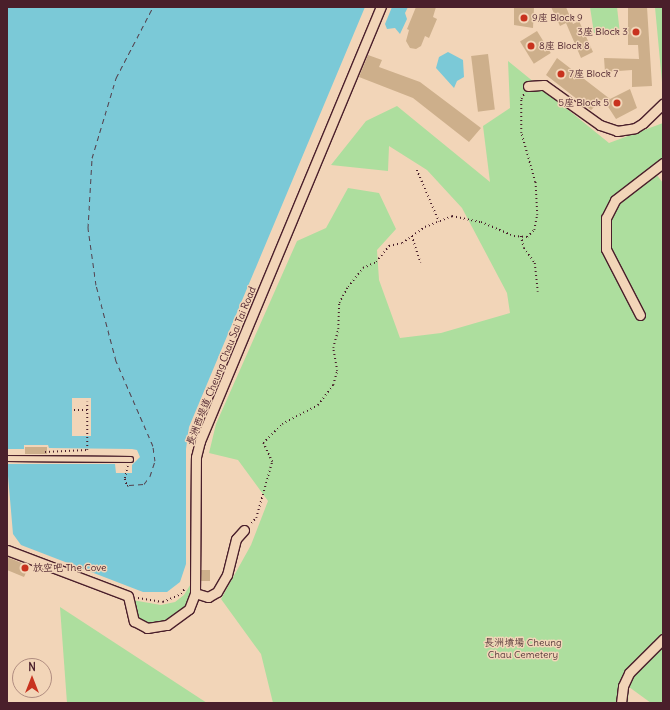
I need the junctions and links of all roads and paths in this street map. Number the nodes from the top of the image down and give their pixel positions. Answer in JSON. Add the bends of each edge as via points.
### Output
{"nodes":[{"id":1,"x":381,"y":7,"type":"edge"},
{"id":2,"x":528,"y":86,"type":"joint"},
{"id":3,"x":663,"y":104,"type":"edge"},
{"id":4,"x":663,"y":163,"type":"edge"},
{"id":5,"x":417,"y":170,"type":"dead end"},
{"id":6,"x":439,"y":221,"type":"junction"},
{"id":7,"x":412,"y":236,"type":"junction"},
{"id":8,"x":521,"y":236,"type":"junction"},
{"id":9,"x":421,"y":263,"type":"dead end"},
{"id":10,"x":538,"y":292,"type":"dead end"},
{"id":11,"x":640,"y":316,"type":"dead end"},
{"id":12,"x":87,"y":402,"type":"dead end"},
{"id":13,"x":74,"y":410,"type":"dead end"},
{"id":14,"x":87,"y":410,"type":"junction"},
{"id":15,"x":87,"y":450,"type":"dead end"},
{"id":16,"x":7,"y":458,"type":"edge"},
{"id":17,"x":130,"y":459,"type":"joint"},
{"id":18,"x":129,"y":485,"type":"dead end"},
{"id":19,"x":244,"y":530,"type":"joint"},
{"id":20,"x":7,"y":550,"type":"edge"},
{"id":21,"x":195,"y":573,"type":"junction"},
{"id":22,"x":195,"y":593,"type":"junction"},
{"id":23,"x":128,"y":596,"type":"junction"},
{"id":24,"x":663,"y":639,"type":"edge"},
{"id":25,"x":620,"y":703,"type":"edge"}],
"edges":[{"from":1,"to":21,"type":"street","name":"長洲西堤道 Cheung Chau Sai Tai Road","via":[[200,441],[196,457]]},
{"from":2,"to":3,"type":"street","via":[[544,85],[600,125],[617,131],[635,128]]},
{"from":2,"to":8,"type":"path","via":[[520,99],[521,133],[535,182],[538,215],[534,230],[527,237]]},
{"from":4,"to":11,"type":"street","via":[[615,200],[606,218],[606,249]]},
{"from":5,"to":6,"type":"path"},
{"from":6,"to":7,"type":"path"},
{"from":6,"to":8,"type":"path","via":[[452,216],[482,222]]},
{"from":7,"to":9,"type":"path"},
{"from":7,"to":19,"type":"path","via":[[388,246],[376,262],[363,268],[348,287],[339,303],[338,329],[332,348],[337,371],[332,385],[318,405],[282,424],[263,443],[272,462],[256,518]]},
{"from":8,"to":10,"type":"path","via":[[524,248],[536,263]]},
{"from":12,"to":14,"type":"path"},
{"from":13,"to":14,"type":"path"},
{"from":14,"to":15,"type":"path"},
{"from":16,"to":17,"type":"lane"},
{"from":17,"to":18,"type":"path","via":[[125,478],[127,486]]},
{"from":19,"to":22,"type":"street","via":[[236,539],[227,575],[217,592],[208,597]]},
{"from":20,"to":23,"type":"street"},
{"from":21,"to":22,"type":"street","name":"長洲西堤道 Cheung Chau Sai Tai Road"},
{"from":21,"to":23,"type":"path","via":[[181,594],[172,599],[163,602]]},
{"from":22,"to":23,"type":"street","name":"長洲西堤道 Cheung Chau Sai Tai Road","via":[[189,610],[167,625],[147,628],[134,621]]},
{"from":24,"to":25,"type":"street","via":[[629,673]]}]}
